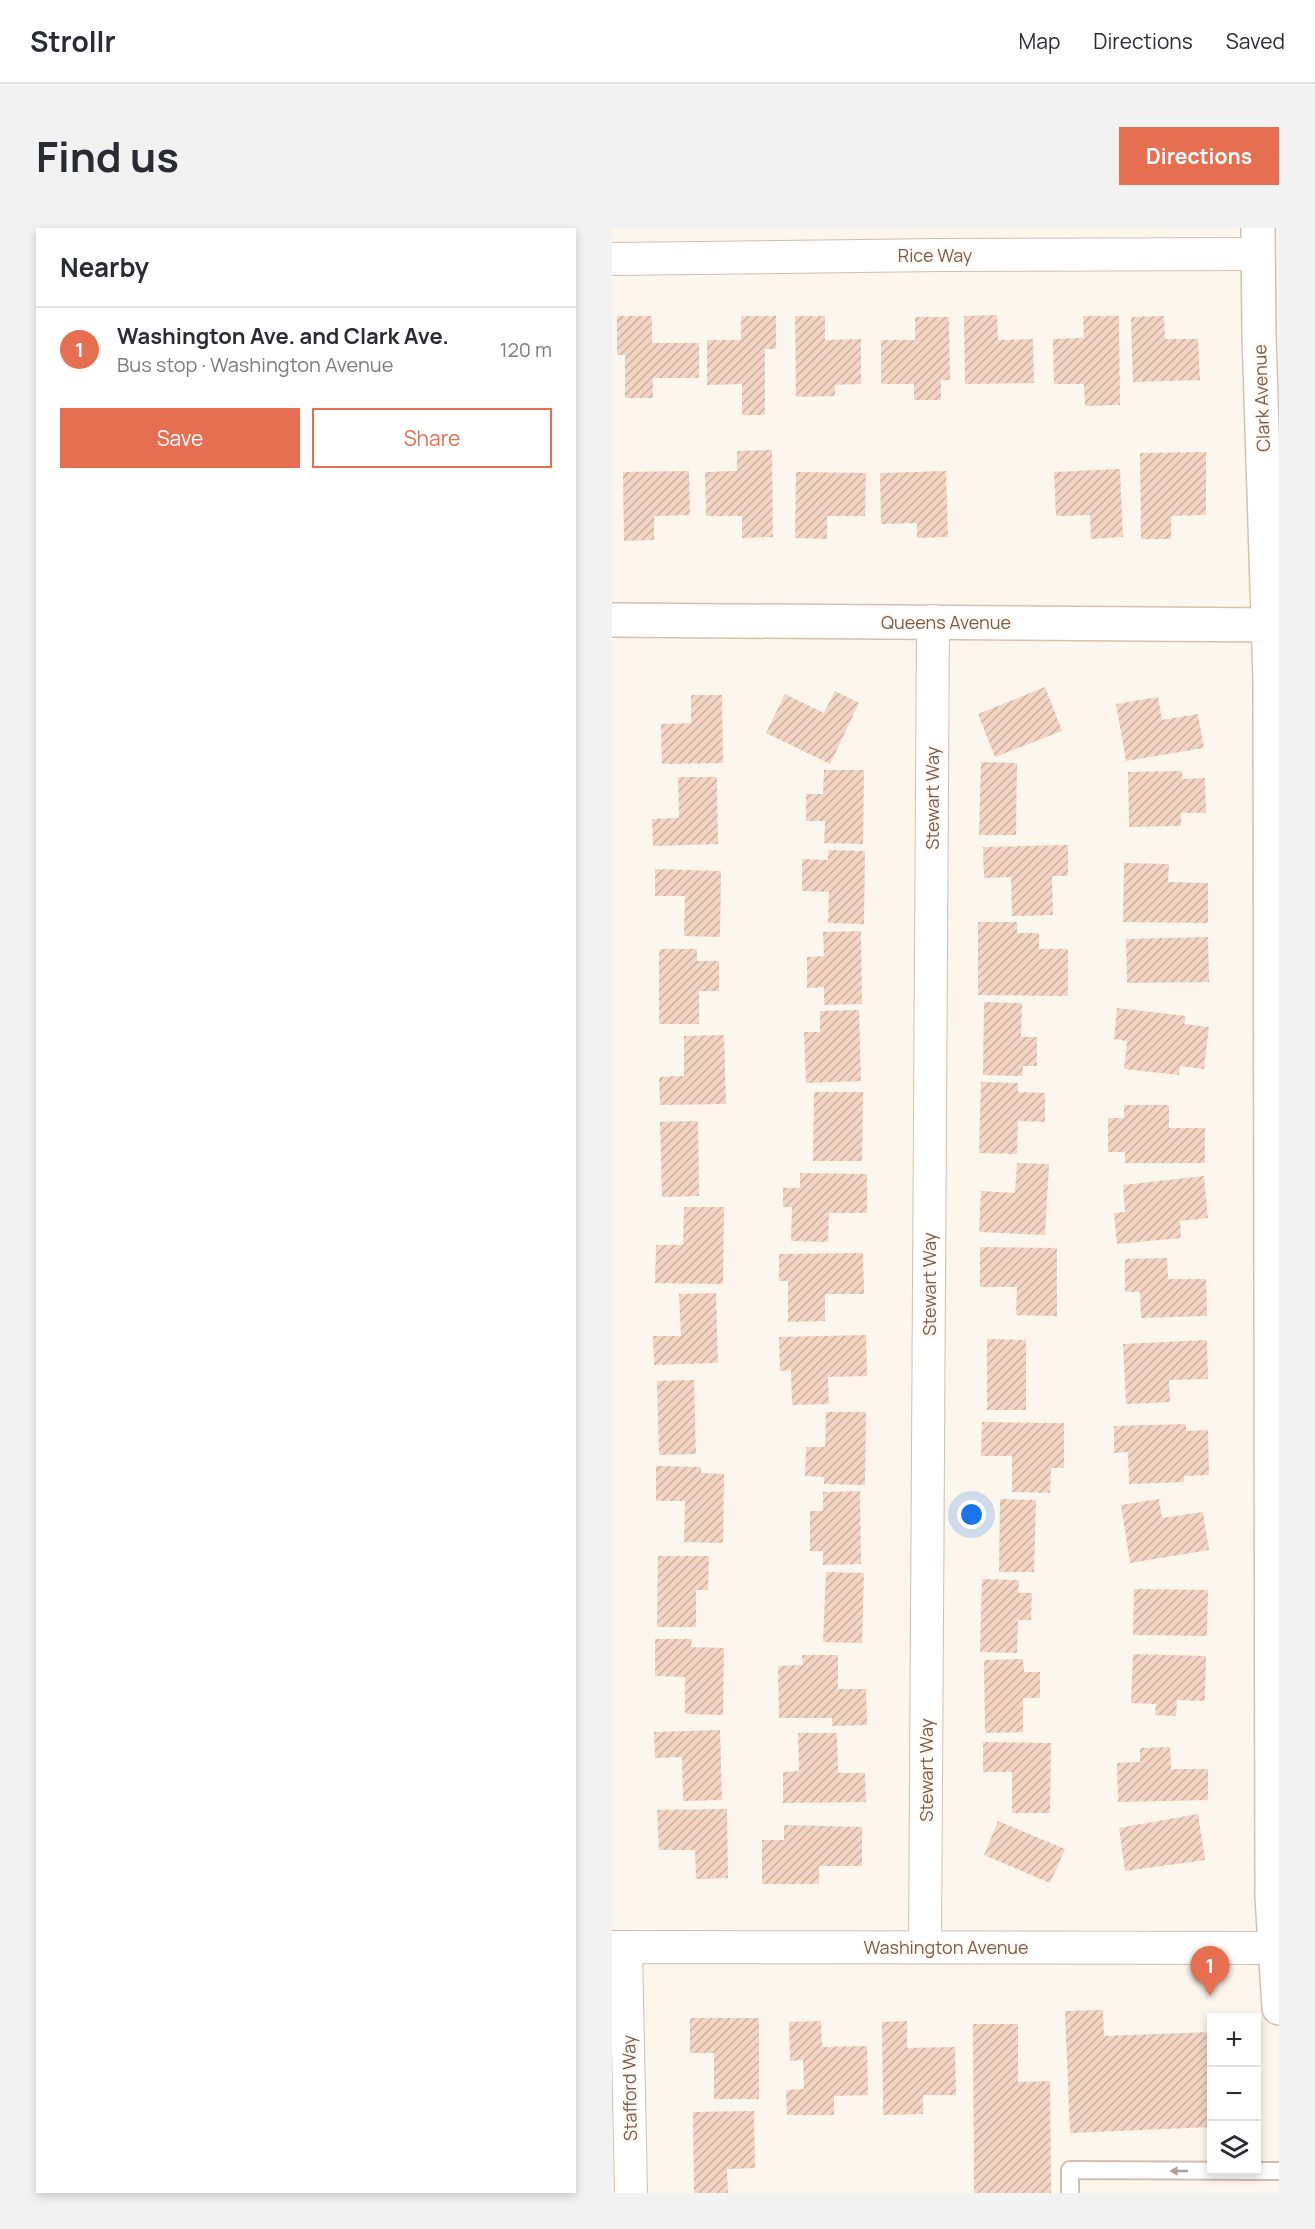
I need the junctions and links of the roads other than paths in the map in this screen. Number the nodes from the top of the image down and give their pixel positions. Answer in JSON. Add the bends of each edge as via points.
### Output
{"nodes":[{"id":1,"x":938,"y":241,"type":"edge"},
{"id":2,"x":1258,"y":241,"type":"edge"},
{"id":3,"x":612,"y":259,"type":"edge"},
{"id":4,"x":612,"y":620,"type":"edge"},
{"id":5,"x":933,"y":621,"type":"junction"},
{"id":6,"x":1274,"y":625,"type":"edge"},
{"id":7,"x":925,"y":1947,"type":"junction"},
{"id":8,"x":619,"y":1948,"type":"edge"},
{"id":9,"x":1277,"y":1948,"type":"edge"},
{"id":10,"x":1279,"y":2008,"type":"edge"},
{"id":11,"x":1279,"y":2171,"type":"edge"},
{"id":12,"x":632,"y":2193,"type":"edge"},
{"id":13,"x":1070,"y":2193,"type":"edge"}],
"edges":[{"from":1,"to":2,"type":"street","name":"Rice Way"},
{"from":1,"to":3,"type":"street","name":"Rice Way"},
{"from":2,"to":6,"type":"street","name":"Clark Avenue"},
{"from":4,"to":5,"type":"street","name":"Queens Avenue"},
{"from":5,"to":6,"type":"street","name":"Queens Avenue"},
{"from":5,"to":7,"type":"street","name":"Stewart Way"},
{"from":6,"to":9,"type":"street","name":"Clark Avenue","via":[[1272,1896]]},
{"from":7,"to":8,"type":"street","name":"Washington Avenue"},
{"from":7,"to":9,"type":"street","name":"Washington Avenue"},
{"from":8,"to":12,"type":"street","name":"Stafford Way"},
{"from":9,"to":10,"type":"street","name":"Clark Avenue"},
{"from":11,"to":13,"type":"lane","one_way":true,"via":[[1070,2170]]}]}
